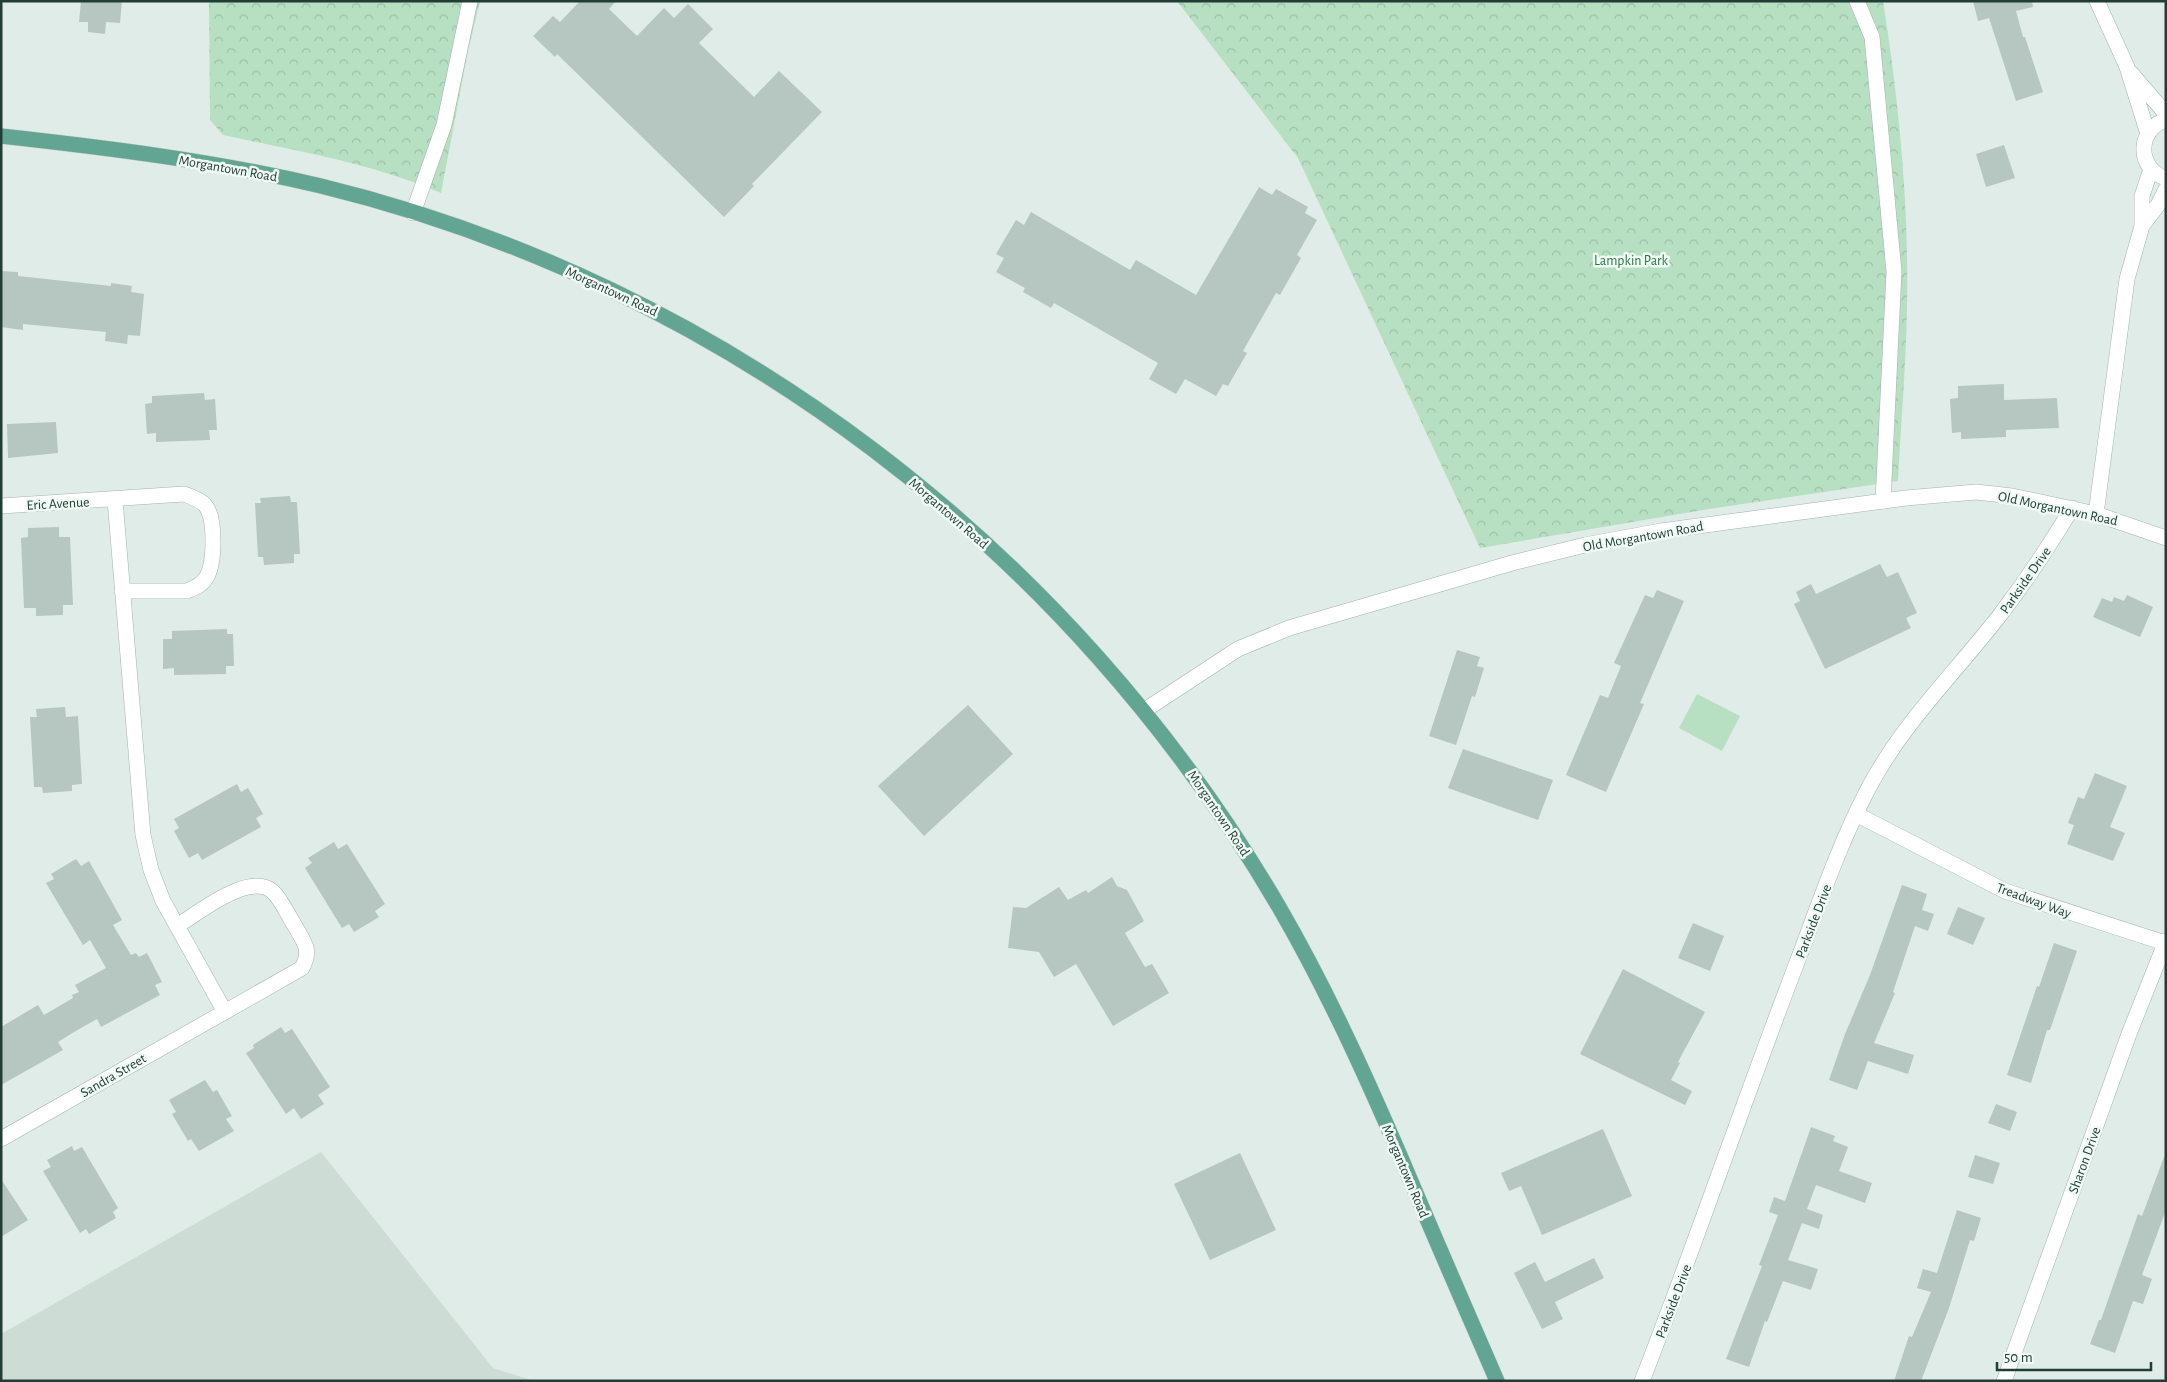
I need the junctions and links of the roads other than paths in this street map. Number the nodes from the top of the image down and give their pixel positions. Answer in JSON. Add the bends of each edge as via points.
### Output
{"nodes":[{"id":1,"x":470,"y":1,"type":"edge"},
{"id":2,"x":1857,"y":1,"type":"edge"},
{"id":3,"x":2097,"y":1,"type":"edge"},
{"id":4,"x":2127,"y":67,"type":"junction"},
{"id":5,"x":2166,"y":114,"type":"edge"},
{"id":6,"x":2166,"y":120,"type":"edge"},
{"id":7,"x":2148,"y":134,"type":"junction"},
{"id":8,"x":1,"y":136,"type":"edge"},
{"id":9,"x":2151,"y":169,"type":"junction"},
{"id":10,"x":2166,"y":178,"type":"edge"},
{"id":11,"x":2166,"y":189,"type":"edge"},
{"id":12,"x":413,"y":212,"type":"junction"},
{"id":13,"x":2142,"y":226,"type":"junction"},
{"id":14,"x":115,"y":500,"type":"junction"},
{"id":15,"x":1883,"y":501,"type":"junction"},
{"id":16,"x":1,"y":506,"type":"edge"},
{"id":17,"x":2072,"y":508,"type":"junction"},
{"id":18,"x":2096,"y":514,"type":"junction"},
{"id":19,"x":2166,"y":538,"type":"edge"},
{"id":20,"x":122,"y":592,"type":"junction"},
{"id":21,"x":1145,"y":710,"type":"junction"},
{"id":22,"x":1856,"y":814,"type":"junction"},
{"id":23,"x":177,"y":926,"type":"junction"},
{"id":24,"x":2165,"y":942,"type":"edge"},
{"id":25,"x":225,"y":1012,"type":"junction"},
{"id":26,"x":1,"y":1139,"type":"edge"},
{"id":27,"x":1497,"y":1381,"type":"edge"},
{"id":28,"x":1642,"y":1381,"type":"edge"},
{"id":29,"x":2004,"y":1381,"type":"edge"}],
"edges":[{"from":1,"to":12,"type":"street","via":[[444,125]]},
{"from":2,"to":15,"type":"street","via":[[1872,37],[1894,272]]},
{"from":3,"to":4,"type":"street"},
{"from":4,"to":5,"type":"street"},
{"from":4,"to":7,"type":"street"},
{"from":6,"to":7,"type":"street","via":[[2151,128]]},
{"from":7,"to":9,"type":"street","via":[[2143,149]]},
{"from":8,"to":12,"type":"main road","name":"Morgantown Road","via":[[205,162],[326,188]]},
{"from":9,"to":10,"type":"street"},
{"from":9,"to":13,"type":"street","via":[[2142,196]]},
{"from":11,"to":13,"type":"street"},
{"from":12,"to":21,"type":"main road","name":"Morgantown Road","via":[[529,254],[632,300],[684,326],[784,386],[876,452],[1010,566],[1074,629]]},
{"from":13,"to":18,"type":"street","via":[[2127,279]]},
{"from":14,"to":16,"type":"street","name":"Eric Avenue"},
{"from":14,"to":20,"type":"street"},
{"from":14,"to":20,"type":"street","via":[[184,494],[196,498],[211,518],[211,570],[197,587],[187,591]]},
{"from":15,"to":17,"type":"street","name":"Old Morgantown Road","via":[[1976,492]]},
{"from":15,"to":21,"type":"street","name":"Old Morgantown Road","via":[[1622,537],[1442,582],[1262,638],[1217,662]]},
{"from":17,"to":18,"type":"street","name":"Old Morgantown Road"},
{"from":17,"to":22,"type":"street","name":"Parkside Drive","via":[[2000,614],[1903,734]]},
{"from":18,"to":19,"type":"street","name":"Old Morgantown Road"},
{"from":20,"to":23,"type":"street","via":[[143,834],[151,870]]},
{"from":21,"to":27,"type":"main road","name":"Morgantown Road","via":[[1225,819],[1306,956],[1377,1104]]},
{"from":22,"to":24,"type":"street","name":"Treadway Way","via":[[2005,891]]},
{"from":22,"to":28,"type":"street","name":"Parkside Drive","via":[[1773,1025]]},
{"from":23,"to":25,"type":"street"},
{"from":23,"to":25,"type":"street","name":"Sandra Street","via":[[238,889],[262,885],[274,891],[307,947],[307,958],[302,968]]},
{"from":24,"to":29,"type":"street","name":"Sharon Drive"},
{"from":25,"to":26,"type":"street","name":"Sandra Street"}]}
